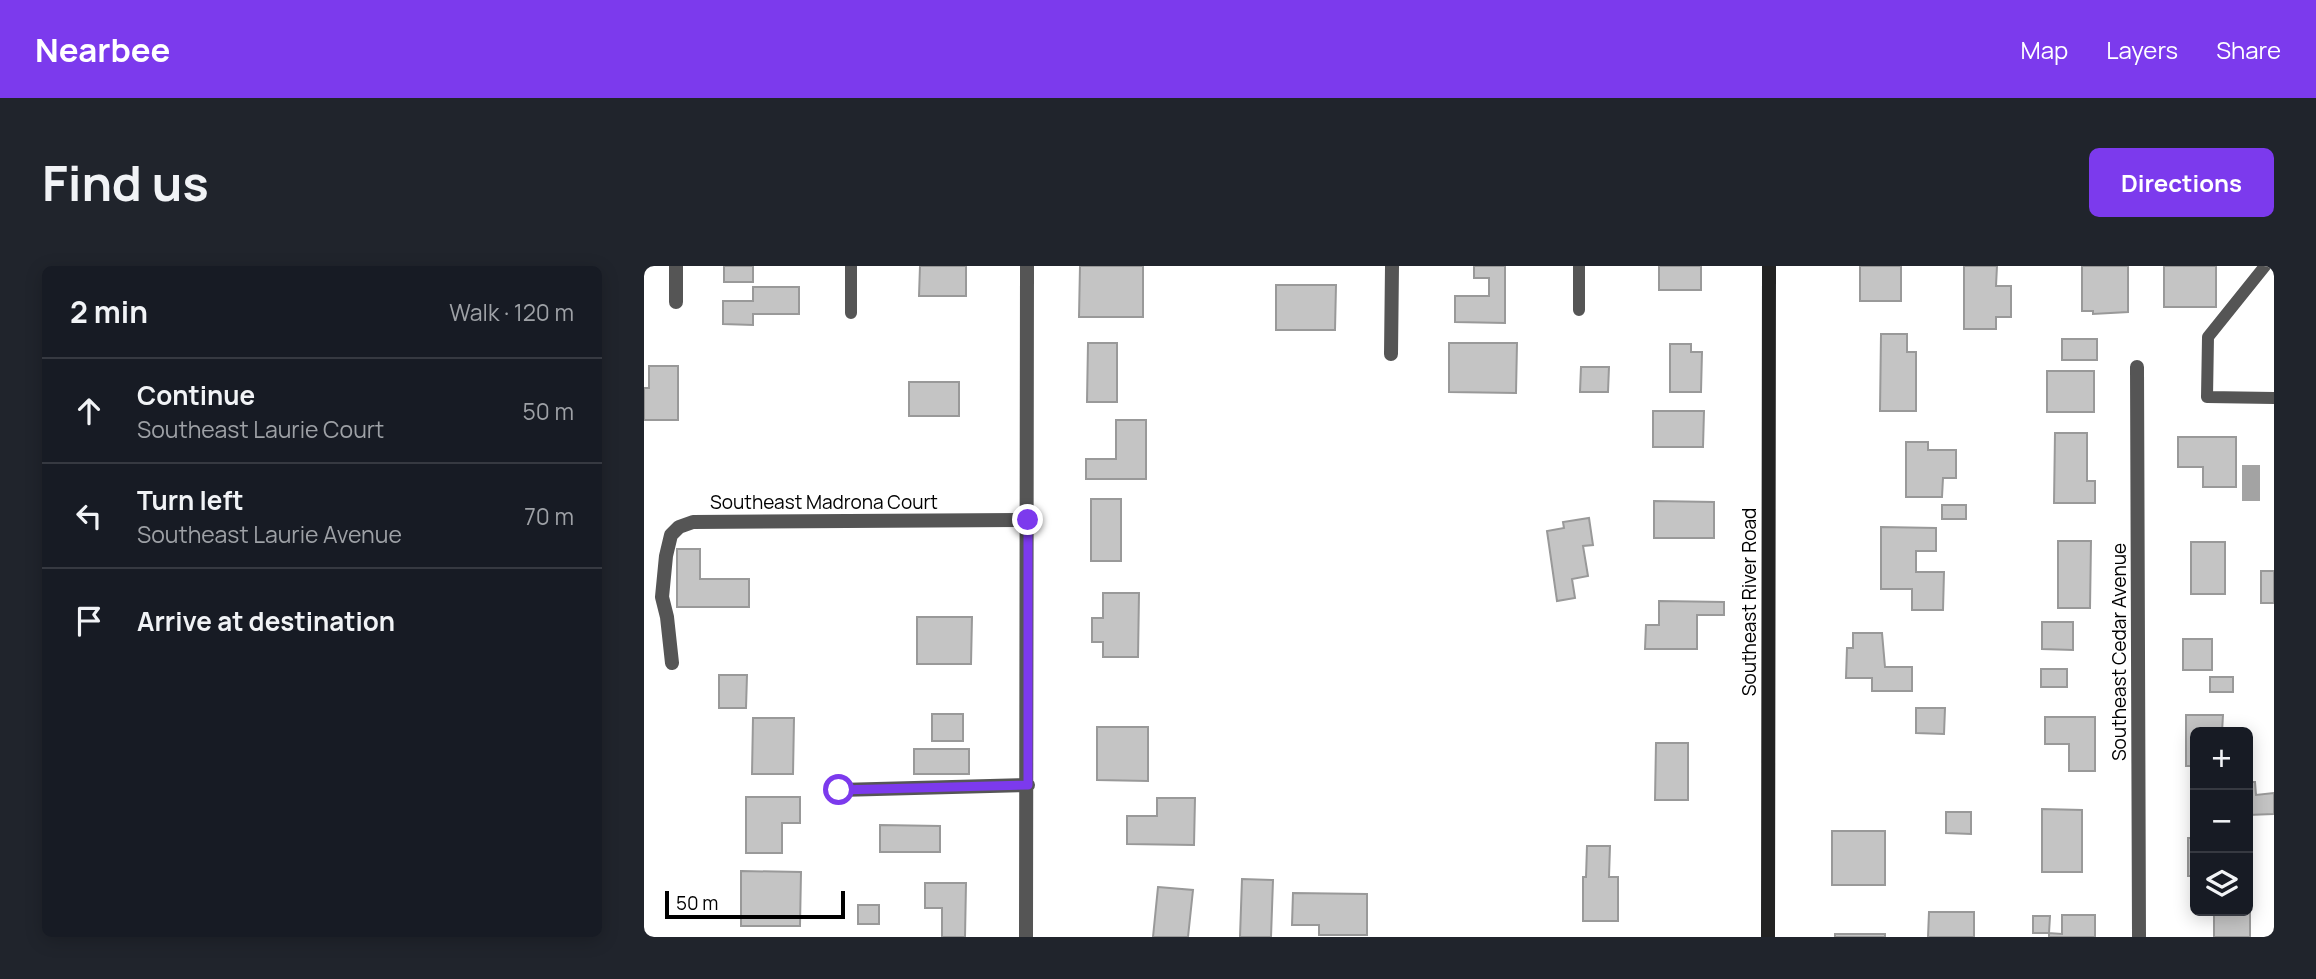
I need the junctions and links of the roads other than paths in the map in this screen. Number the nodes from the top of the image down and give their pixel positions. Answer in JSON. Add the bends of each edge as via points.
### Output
{"nodes":[{"id":1,"x":676,"y":266,"type":"edge"},
{"id":2,"x":851,"y":266,"type":"edge"},
{"id":3,"x":1027,"y":266,"type":"edge"},
{"id":4,"x":1392,"y":266,"type":"edge"},
{"id":5,"x":1579,"y":266,"type":"edge"},
{"id":6,"x":1769,"y":266,"type":"edge"},
{"id":7,"x":2265,"y":266,"type":"edge"},
{"id":8,"x":676,"y":302,"type":"dead end"},
{"id":9,"x":1579,"y":310,"type":"dead end"},
{"id":10,"x":851,"y":313,"type":"dead end"},
{"id":11,"x":1391,"y":354,"type":"dead end"},
{"id":12,"x":2137,"y":367,"type":"dead end"},
{"id":13,"x":2274,"y":398,"type":"edge"},
{"id":14,"x":1028,"y":520,"type":"junction"},
{"id":15,"x":672,"y":663,"type":"dead end"},
{"id":16,"x":1028,"y":785,"type":"junction"},
{"id":17,"x":839,"y":790,"type":"dead end"},
{"id":18,"x":1026,"y":937,"type":"edge"},
{"id":19,"x":1768,"y":937,"type":"edge"},
{"id":20,"x":2139,"y":937,"type":"edge"}],
"edges":[{"from":1,"to":8,"type":"street"},
{"from":2,"to":10,"type":"lane"},
{"from":3,"to":14,"type":"street"},
{"from":4,"to":11,"type":"street"},
{"from":5,"to":9,"type":"lane"},
{"from":6,"to":19,"type":"street","name":"Southeast River Road"},
{"from":7,"to":13,"type":"lane","via":[[2208,337],[2207,397]]},
{"from":12,"to":20,"type":"street","name":"Southeast Cedar Avenue"},
{"from":14,"to":15,"type":"street","name":"Southeast Madrona Court","via":[[693,522],[679,527],[671,536],[666,556],[662,597]]},
{"from":14,"to":16,"type":"street"},
{"from":16,"to":17,"type":"street"},
{"from":16,"to":18,"type":"street"}]}
